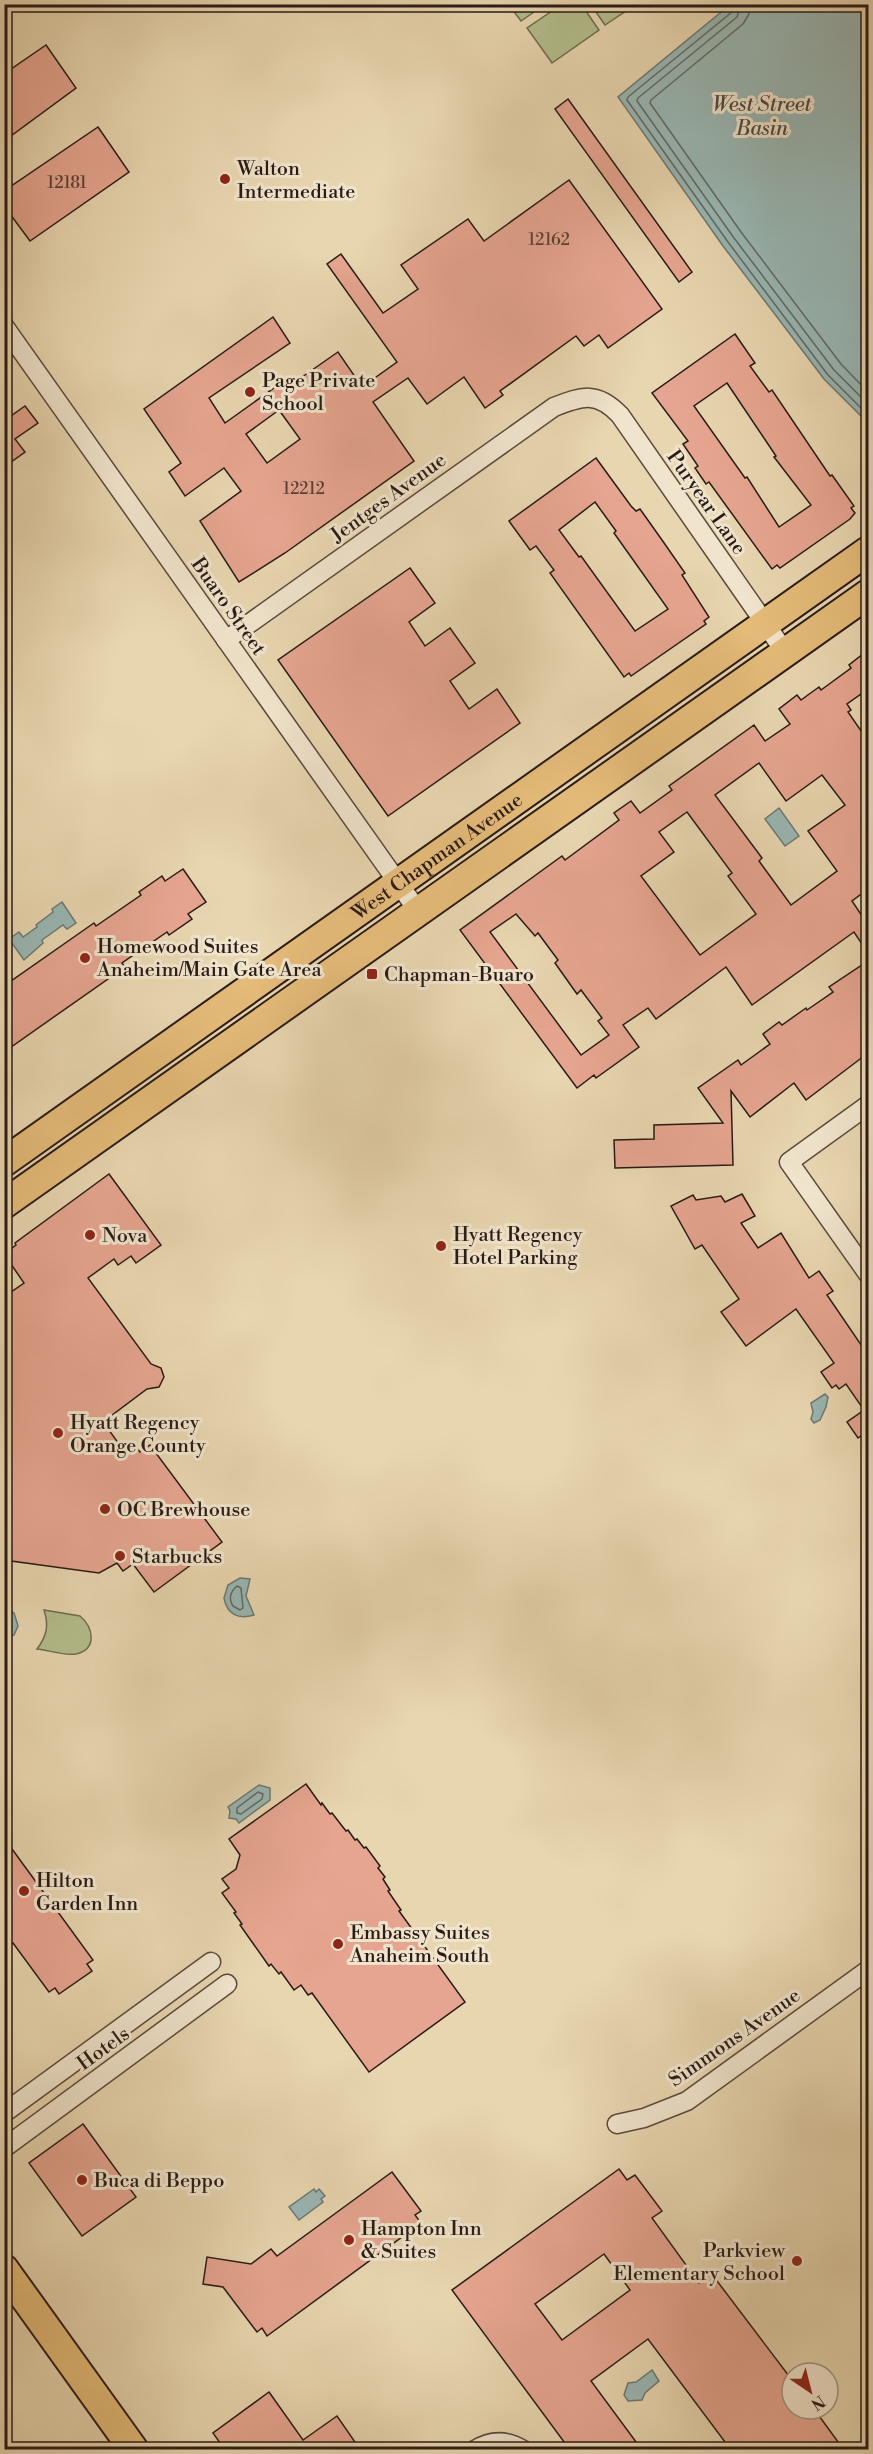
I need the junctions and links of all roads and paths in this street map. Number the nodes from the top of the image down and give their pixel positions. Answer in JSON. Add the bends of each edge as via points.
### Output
{"nodes":[{"id":1,"x":4,"y":326,"type":"edge"},
{"id":2,"x":10,"y":348,"type":"edge"},
{"id":3,"x":581,"y":398,"type":"joint"},
{"id":4,"x":868,"y":551,"type":"edge"},
{"id":5,"x":868,"y":594,"type":"edge"},
{"id":6,"x":765,"y":624,"type":"junction"},
{"id":7,"x":226,"y":640,"type":"junction"},
{"id":8,"x":785,"y":652,"type":"junction"},
{"id":9,"x":398,"y":883,"type":"junction"},
{"id":10,"x":418,"y":911,"type":"junction"},
{"id":11,"x":868,"y":1105,"type":"edge"},
{"id":12,"x":4,"y":1162,"type":"edge"},
{"id":13,"x":4,"y":1204,"type":"edge"},
{"id":14,"x":868,"y":1274,"type":"edge"},
{"id":15,"x":211,"y":1962,"type":"dead end"},
{"id":16,"x":868,"y":1970,"type":"edge"},
{"id":17,"x":227,"y":1984,"type":"dead end"},
{"id":18,"x":4,"y":2113,"type":"edge"},
{"id":19,"x":617,"y":2124,"type":"dead end"},
{"id":20,"x":4,"y":2148,"type":"edge"},
{"id":21,"x":4,"y":2270,"type":"edge"},
{"id":22,"x":483,"y":2446,"type":"edge"},
{"id":23,"x":134,"y":2450,"type":"edge"},
{"id":24,"x":523,"y":2450,"type":"edge"}],
"edges":[{"from":1,"to":2,"type":"street","name":"Buaro Street"},
{"from":2,"to":7,"type":"street","name":"Buaro Street"},
{"from":3,"to":6,"type":"street","name":"Puryear Lane","via":[[598,399],[620,415]]},
{"from":3,"to":7,"type":"street","name":"Jentges Avenue","via":[[554,407]]},
{"from":4,"to":6,"type":"main road","name":"West Chapman Avenue"},
{"from":5,"to":8,"type":"main road","name":"West Chapman Avenue"},
{"from":6,"to":8,"type":"street","name":"Puryear Lane"},
{"from":6,"to":9,"type":"main road","name":"West Chapman Avenue"},
{"from":7,"to":9,"type":"street","name":"Buaro Street"},
{"from":8,"to":10,"type":"main road","name":"West Chapman Avenue"},
{"from":9,"to":10,"type":"street","name":"Buaro Street"},
{"from":9,"to":12,"type":"main road","name":"West Chapman Avenue"},
{"from":10,"to":13,"type":"main road","name":"West Chapman Avenue"},
{"from":11,"to":14,"type":"street","via":[[789,1162]]},
{"from":15,"to":18,"type":"street","name":"Hotels"},
{"from":16,"to":19,"type":"street","name":"Simmons Avenue","via":[[687,2101]]},
{"from":17,"to":20,"type":"street","name":"Hotels"},
{"from":21,"to":23,"type":"main road"},
{"from":22,"to":24,"type":"street","via":[[513,2445]]}]}
